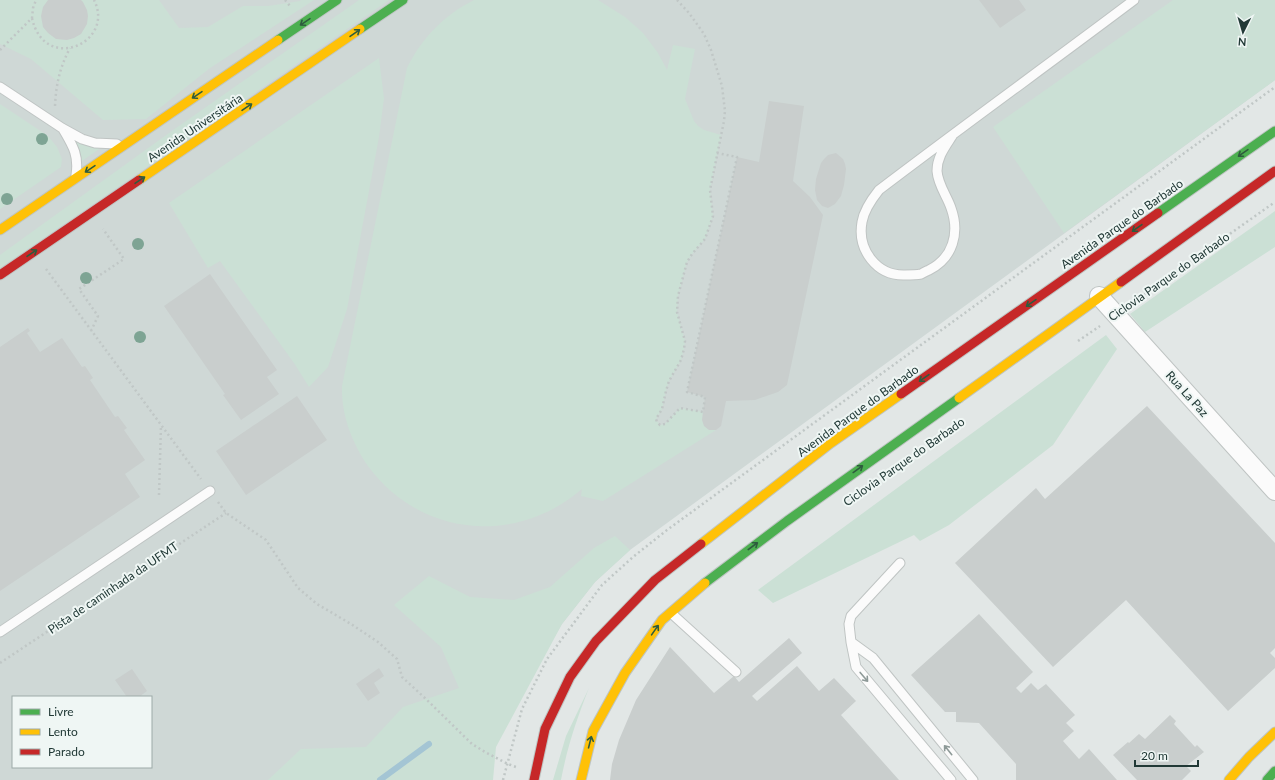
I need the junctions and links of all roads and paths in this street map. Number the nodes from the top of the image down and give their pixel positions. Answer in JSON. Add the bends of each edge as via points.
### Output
{"nodes":[{"id":1,"x":36,"y":0,"type":"edge"},
{"id":2,"x":94,"y":0,"type":"edge"},
{"id":3,"x":337,"y":0,"type":"edge"},
{"id":4,"x":403,"y":0,"type":"edge"},
{"id":5,"x":677,"y":0,"type":"edge"},
{"id":6,"x":1134,"y":0,"type":"edge"},
{"id":7,"x":32,"y":18,"type":"junction"},
{"id":8,"x":70,"y":48,"type":"junction"},
{"id":9,"x":0,"y":50,"type":"edge"},
{"id":10,"x":0,"y":87,"type":"edge"},
{"id":11,"x":55,"y":112,"type":"dead end"},
{"id":12,"x":62,"y":128,"type":"junction"},
{"id":13,"x":1275,"y":131,"type":"edge"},
{"id":14,"x":952,"y":136,"type":"junction"},
{"id":15,"x":128,"y":143,"type":"junction"},
{"id":16,"x":717,"y":153,"type":"junction"},
{"id":17,"x":1275,"y":171,"type":"edge"},
{"id":18,"x":75,"y":178,"type":"junction"},
{"id":19,"x":1275,"y":202,"type":"edge"},
{"id":20,"x":102,"y":227,"type":"dead end"},
{"id":21,"x":0,"y":230,"type":"edge"},
{"id":22,"x":44,"y":267,"type":"dead end"},
{"id":23,"x":0,"y":275,"type":"edge"},
{"id":24,"x":1099,"y":296,"type":"junction"},
{"id":25,"x":1116,"y":314,"type":"junction"},
{"id":26,"x":91,"y":331,"type":"junction"},
{"id":27,"x":1074,"y":344,"type":"dead end"},
{"id":28,"x":161,"y":425,"type":"junction"},
{"id":29,"x":210,"y":491,"type":"junction"},
{"id":30,"x":1275,"y":491,"type":"edge"},
{"id":31,"x":159,"y":495,"type":"dead end"},
{"id":32,"x":226,"y":513,"type":"junction"},
{"id":33,"x":900,"y":563,"type":"dead end"},
{"id":34,"x":671,"y":613,"type":"junction"},
{"id":35,"x":0,"y":632,"type":"edge"},
{"id":36,"x":851,"y":642,"type":"junction"},
{"id":37,"x":0,"y":663,"type":"edge"},
{"id":38,"x":736,"y":672,"type":"dead end"},
{"id":39,"x":1275,"y":732,"type":"edge"},
{"id":40,"x":1239,"y":769,"type":"junction"},
{"id":41,"x":1275,"y":771,"type":"edge"},
{"id":42,"x":1247,"y":776,"type":"dead end"},
{"id":43,"x":504,"y":780,"type":"edge"},
{"id":44,"x":534,"y":780,"type":"edge"},
{"id":45,"x":581,"y":780,"type":"edge"},
{"id":46,"x":951,"y":780,"type":"edge"},
{"id":47,"x":973,"y":780,"type":"edge"},
{"id":48,"x":1229,"y":780,"type":"edge"},
{"id":49,"x":1267,"y":780,"type":"edge"}],
"edges":[{"from":1,"to":7,"type":"path"},
{"from":2,"to":8,"type":"path","via":[[98,16],[94,31],[83,43]]},
{"from":3,"to":15,"type":"main road","one_way":true},
{"from":23,"to":4,"type":"main road","name":"Avenida Universitária","one_way":true},
{"from":5,"to":16,"type":"path","via":[[704,34],[722,86],[725,110]]},
{"from":6,"to":14,"type":"lane"},
{"from":7,"to":8,"type":"path","via":[[34,28],[44,40],[54,47]]},
{"from":7,"to":9,"type":"path"},
{"from":8,"to":11,"type":"path","via":[[59,73]]},
{"from":10,"to":12,"type":"lane"},
{"from":12,"to":15,"type":"lane","via":[[95,143]]},
{"from":12,"to":18,"type":"lane","via":[[76,153]]},
{"from":13,"to":44,"type":"main road","name":"Avenida Parque do Barbado","one_way":true,"via":[[831,444],[655,580],[596,641],[570,677],[545,729]]},
{"from":14,"to":14,"type":"lane","via":[[939,157],[937,172],[954,223],[955,236],[948,255],[921,274],[890,273],[878,267],[867,255],[862,239],[862,222],[869,202],[878,190]]},
{"from":15,"to":18,"type":"main road","one_way":true},
{"from":16,"to":16,"type":"path","via":[[710,190],[714,216],[705,239],[687,262],[681,282],[677,312],[685,341],[684,349],[669,381],[662,409],[656,419],[660,425],[666,423],[680,408],[703,412],[706,397],[687,392],[737,156]]},
{"from":17,"to":24,"type":"main road"},
{"from":18,"to":21,"type":"main road"},
{"from":19,"to":25,"type":"path","name":"Ciclovia Parque do Barbado"},
{"from":20,"to":26,"type":"path","via":[[124,259],[79,289],[98,316]]},
{"from":22,"to":26,"type":"path"},
{"from":24,"to":25,"type":"street","name":"Rua La Paz"},
{"from":34,"to":24,"type":"main road","one_way":true,"via":[[715,575],[787,521]]},
{"from":25,"to":27,"type":"path","name":"Ciclovia Parque do Barbado"},
{"from":25,"to":30,"type":"street","name":"Rua La Paz"},
{"from":26,"to":28,"type":"path"},
{"from":28,"to":29,"type":"path"},
{"from":28,"to":31,"type":"path"},
{"from":29,"to":32,"type":"path"},
{"from":29,"to":35,"type":"lane"},
{"from":32,"to":37,"type":"path","name":"Pista de caminhada da UFMT"},
{"from":32,"to":43,"type":"path","via":[[266,540],[298,588],[317,604],[378,642],[397,659],[402,677],[472,744],[508,764]]},
{"from":33,"to":36,"type":"lane","via":[[851,616]]},
{"from":34,"to":38,"type":"lane"},
{"from":45,"to":34,"type":"main road","one_way":true,"via":[[593,730],[625,673],[662,620]]},
{"from":36,"to":46,"type":"lane","one_way":true,"via":[[856,668]]},
{"from":47,"to":36,"type":"lane","one_way":true,"via":[[873,658]]},
{"from":39,"to":40,"type":"main road"},
{"from":40,"to":42,"type":"main road"},
{"from":40,"to":48,"type":"main road"},
{"from":41,"to":49,"type":"main road"}]}
